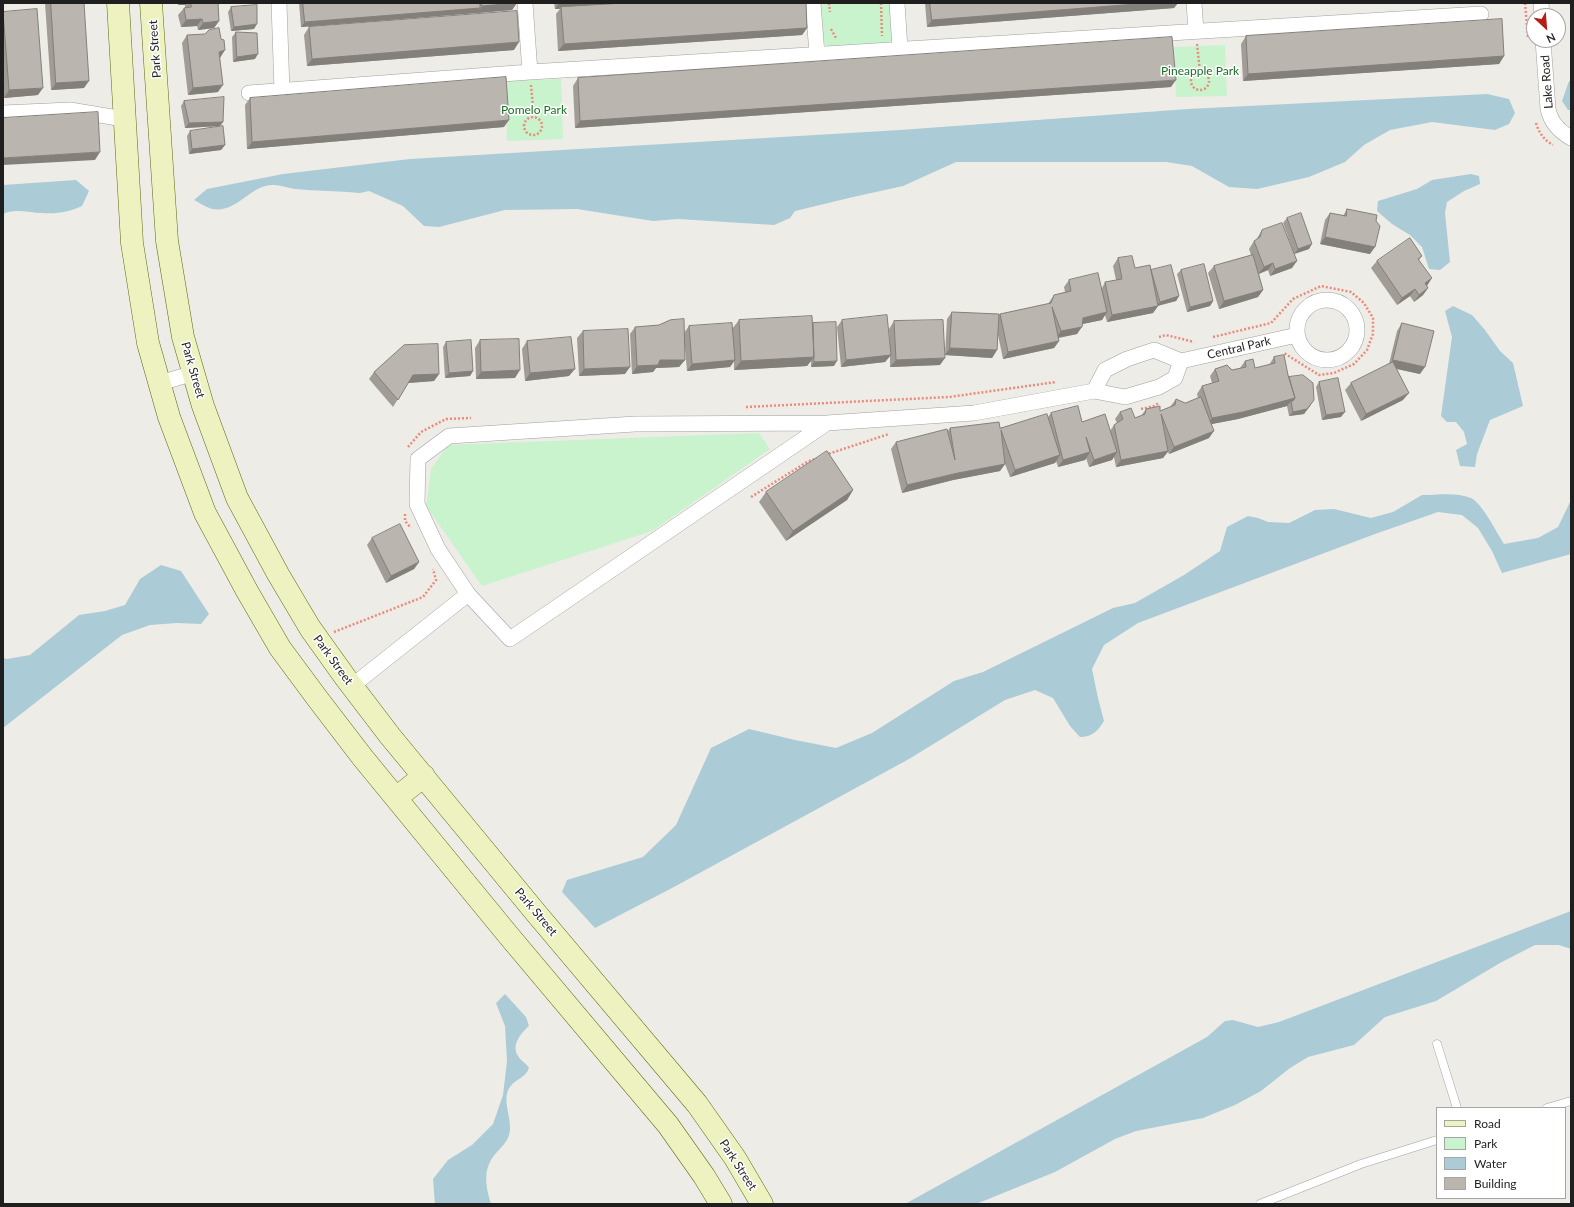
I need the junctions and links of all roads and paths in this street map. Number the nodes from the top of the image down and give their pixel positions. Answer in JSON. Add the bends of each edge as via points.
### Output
{"nodes":[{"id":1,"x":118,"y":3,"type":"edge"},
{"id":2,"x":151,"y":3,"type":"edge"},
{"id":3,"x":279,"y":3,"type":"edge"},
{"id":4,"x":525,"y":3,"type":"edge"},
{"id":5,"x":813,"y":3,"type":"edge"},
{"id":6,"x":829,"y":3,"type":"edge"},
{"id":7,"x":880,"y":3,"type":"edge"},
{"id":8,"x":897,"y":3,"type":"edge"},
{"id":9,"x":1194,"y":3,"type":"edge"},
{"id":10,"x":1435,"y":10,"type":"edge"},
{"id":11,"x":1481,"y":14,"type":"dead end"},
{"id":12,"x":830,"y":17,"type":"dead end"},
{"id":13,"x":831,"y":24,"type":"dead end"},
{"id":14,"x":1196,"y":31,"type":"junction"},
{"id":15,"x":842,"y":39,"type":"dead end"},
{"id":16,"x":877,"y":39,"type":"dead end"},
{"id":17,"x":1544,"y":48,"type":"edge"},
{"id":18,"x":900,"y":49,"type":"junction"},
{"id":19,"x":817,"y":54,"type":"junction"},
{"id":20,"x":530,"y":72,"type":"junction"},
{"id":21,"x":1200,"y":72,"type":"junction"},
{"id":22,"x":282,"y":91,"type":"junction"},
{"id":23,"x":249,"y":93,"type":"dead end"},
{"id":24,"x":3,"y":113,"type":"edge"},
{"id":25,"x":534,"y":117,"type":"junction"},
{"id":26,"x":124,"y":119,"type":"junction"},
{"id":27,"x":1571,"y":138,"type":"edge"},
{"id":28,"x":1297,"y":335,"type":"dead end"},
{"id":29,"x":1151,"y":339,"type":"dead end"},
{"id":30,"x":1207,"y":339,"type":"dead end"},
{"id":31,"x":1200,"y":341,"type":"dead end"},
{"id":32,"x":1282,"y":352,"type":"dead end"},
{"id":33,"x":1181,"y":361,"type":"junction"},
{"id":34,"x":194,"y":373,"type":"junction"},
{"id":35,"x":1058,"y":381,"type":"dead end"},
{"id":36,"x":160,"y":383,"type":"junction"},
{"id":37,"x":1094,"y":391,"type":"junction"},
{"id":38,"x":1165,"y":399,"type":"dead end"},
{"id":39,"x":741,"y":408,"type":"dead end"},
{"id":40,"x":1134,"y":410,"type":"dead end"},
{"id":41,"x":478,"y":418,"type":"dead end"},
{"id":42,"x":827,"y":423,"type":"junction"},
{"id":43,"x":896,"y":432,"type":"dead end"},
{"id":44,"x":407,"y":448,"type":"dead end"},
{"id":45,"x":751,"y":497,"type":"dead end"},
{"id":46,"x":405,"y":513,"type":"dead end"},
{"id":47,"x":413,"y":530,"type":"dead end"},
{"id":48,"x":432,"y":566,"type":"dead end"},
{"id":49,"x":468,"y":594,"type":"junction"},
{"id":50,"x":330,"y":633,"type":"dead end"},
{"id":51,"x":352,"y":686,"type":"junction"},
{"id":52,"x":424,"y":776,"type":"junction"},
{"id":53,"x":396,"y":798,"type":"junction"},
{"id":54,"x":1438,"y":1044,"type":"dead end"},
{"id":55,"x":1571,"y":1101,"type":"edge"},
{"id":56,"x":1457,"y":1107,"type":"edge"},
{"id":57,"x":1550,"y":1107,"type":"edge"},
{"id":58,"x":1436,"y":1140,"type":"edge"},
{"id":59,"x":721,"y":1204,"type":"edge"},
{"id":60,"x":762,"y":1204,"type":"edge"},
{"id":61,"x":1260,"y":1204,"type":"edge"}],
"edges":[{"from":1,"to":26,"type":"street"},
{"from":2,"to":34,"type":"street","name":"Park Street","via":[[167,241],[183,337]]},
{"from":3,"to":22,"type":"street"},
{"from":4,"to":20,"type":"street"},
{"from":5,"to":19,"type":"street"},
{"from":6,"to":12,"type":"path"},
{"from":7,"to":16,"type":"path","via":[[883,35]]},
{"from":8,"to":18,"type":"street"},
{"from":9,"to":14,"type":"street"},
{"from":10,"to":11,"type":"street"},
{"from":10,"to":14,"type":"street"},
{"from":13,"to":15,"type":"path","via":[[831,32],[836,39]]},
{"from":14,"to":18,"type":"street"},
{"from":14,"to":21,"type":"path"},
{"from":17,"to":27,"type":"street","name":"Lake Road","via":[[1551,120]]},
{"from":18,"to":19,"type":"street"},
{"from":19,"to":20,"type":"street"},
{"from":20,"to":22,"type":"street"},
{"from":20,"to":25,"type":"path"},
{"from":21,"to":21,"type":"path","via":[[1209,80],[1208,86],[1198,90],[1192,87],[1191,81],[1193,76]]},
{"from":22,"to":23,"type":"street"},
{"from":24,"to":26,"type":"street","via":[[70,110]]},
{"from":25,"to":25,"type":"path","via":[[542,124],[541,130],[534,135],[528,133],[524,126],[528,118]]},
{"from":26,"to":36,"type":"street","via":[[132,243],[148,343]]},
{"from":28,"to":33,"type":"street","name":"Central Park"},
{"from":29,"to":31,"type":"path","via":[[1166,334],[1193,342]]},
{"from":30,"to":32,"type":"path","via":[[1272,323],[1293,299],[1321,286],[1351,292],[1364,303],[1373,318],[1374,334],[1367,350],[1354,364],[1334,372],[1319,374]]},
{"from":33,"to":37,"type":"street","via":[[1175,378],[1159,387],[1125,397]]},
{"from":33,"to":37,"type":"street","via":[[1154,350],[1127,359],[1105,370]]},
{"from":34,"to":36,"type":"street"},
{"from":34,"to":51,"type":"street","name":"Park Street","via":[[203,406],[237,498],[310,628]]},
{"from":35,"to":39,"type":"path","via":[[950,397]]},
{"from":36,"to":53,"type":"street","via":[[169,417],[205,513],[247,591],[280,648]]},
{"from":37,"to":42,"type":"street","via":[[974,413]]},
{"from":38,"to":40,"type":"path","via":[[1154,406]]},
{"from":41,"to":44,"type":"path","via":[[446,419],[421,432]]},
{"from":42,"to":49,"type":"street","via":[[510,639]]},
{"from":42,"to":49,"type":"street","via":[[635,424],[449,436],[418,459],[417,504],[438,549]]},
{"from":43,"to":45,"type":"path","via":[[807,462]]},
{"from":46,"to":47,"type":"path","via":[[405,521]]},
{"from":48,"to":50,"type":"path","via":[[436,580],[424,597]]},
{"from":49,"to":51,"type":"street"},
{"from":51,"to":52,"type":"street","name":"Park Street"},
{"from":52,"to":53,"type":"street"},
{"from":52,"to":60,"type":"street","name":"Park Street","via":[[697,1104],[735,1158]]},
{"from":53,"to":59,"type":"street","via":[[668,1125]]},
{"from":54,"to":56,"type":"lane"},
{"from":55,"to":57,"type":"lane"},
{"from":58,"to":61,"type":"lane","via":[[1361,1164]]}]}
